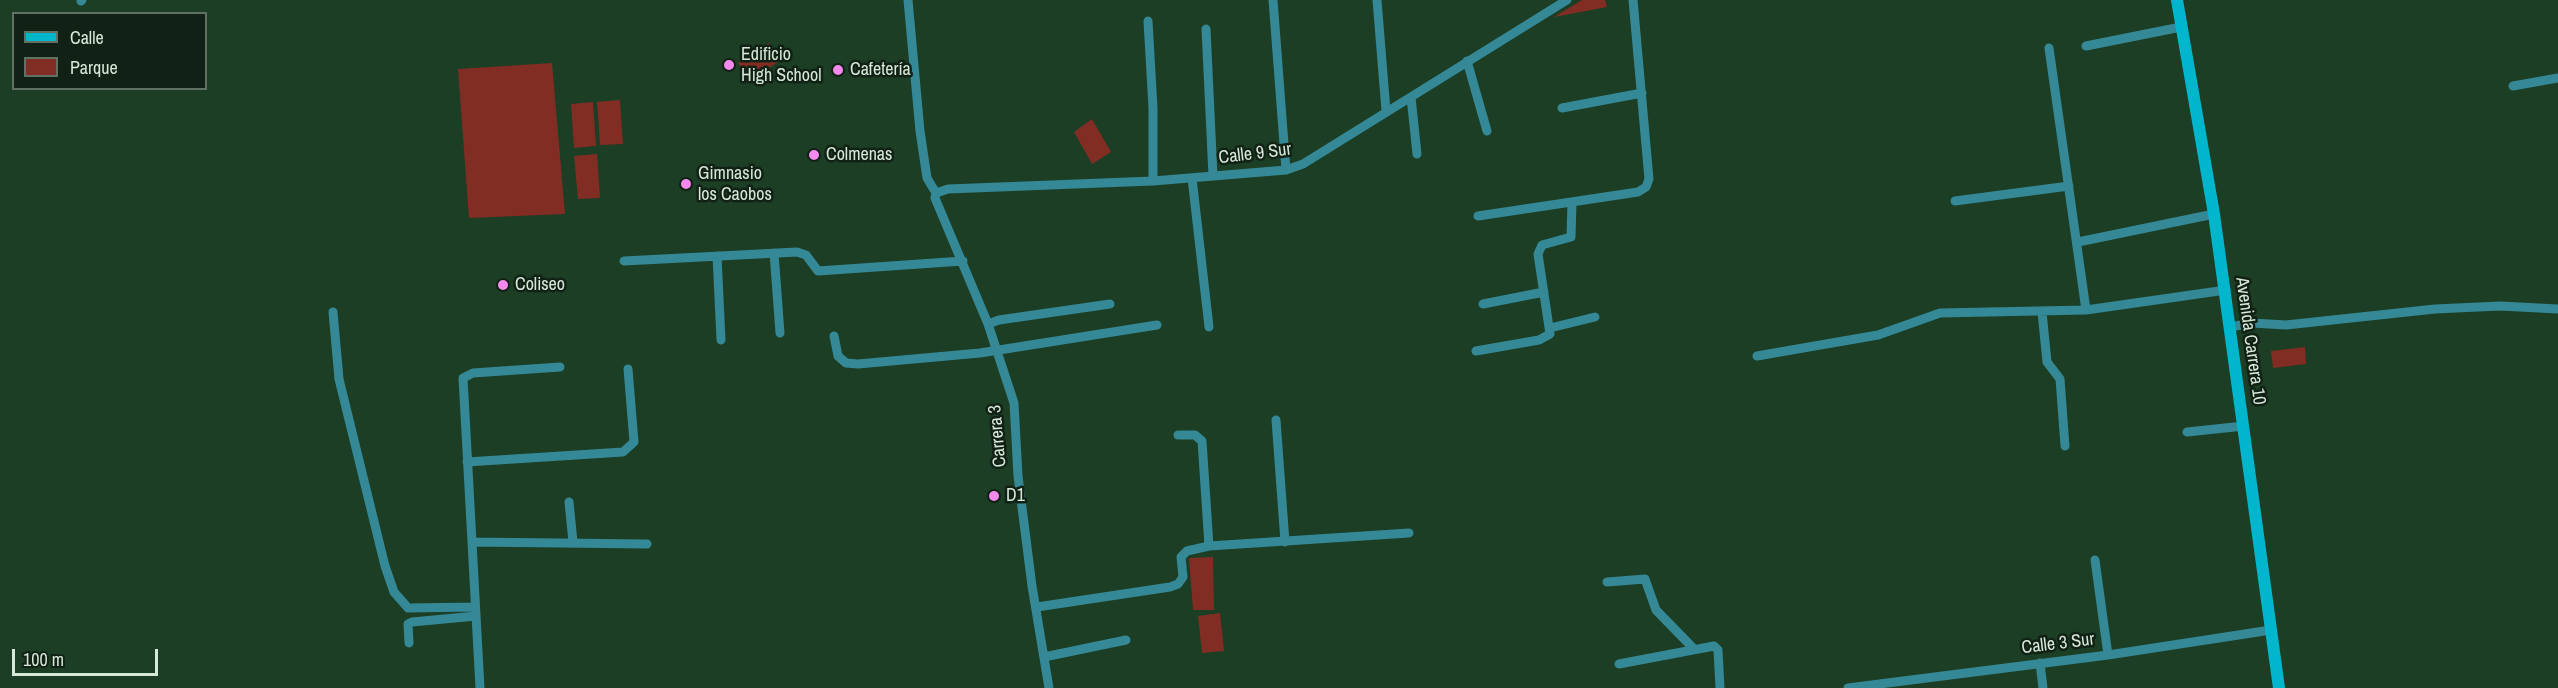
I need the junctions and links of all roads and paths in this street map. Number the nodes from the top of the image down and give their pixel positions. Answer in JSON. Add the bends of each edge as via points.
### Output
{"nodes":[{"id":1,"x":908,"y":0,"type":"edge"},
{"id":2,"x":1273,"y":0,"type":"edge"},
{"id":3,"x":1377,"y":0,"type":"edge"},
{"id":4,"x":1547,"y":0,"type":"edge"},
{"id":5,"x":1568,"y":0,"type":"edge"},
{"id":6,"x":1633,"y":0,"type":"edge"},
{"id":7,"x":2177,"y":0,"type":"edge"},
{"id":8,"x":1548,"y":11,"type":"junction"},
{"id":9,"x":1148,"y":21,"type":"dead end"},
{"id":10,"x":2181,"y":27,"type":"junction"},
{"id":11,"x":1206,"y":29,"type":"dead end"},
{"id":12,"x":2086,"y":46,"type":"dead end"},
{"id":13,"x":2049,"y":48,"type":"dead end"},
{"id":14,"x":1467,"y":61,"type":"junction"},
{"id":15,"x":2558,"y":78,"type":"edge"},
{"id":16,"x":2512,"y":86,"type":"dead end"},
{"id":17,"x":1641,"y":93,"type":"junction"},
{"id":18,"x":1410,"y":97,"type":"junction"},
{"id":19,"x":1562,"y":108,"type":"dead end"},
{"id":20,"x":1386,"y":111,"type":"junction"},
{"id":21,"x":1486,"y":131,"type":"dead end"},
{"id":22,"x":1417,"y":154,"type":"dead end"},
{"id":23,"x":1286,"y":170,"type":"junction"},
{"id":24,"x":1213,"y":176,"type":"junction"},
{"id":25,"x":1192,"y":178,"type":"junction"},
{"id":26,"x":1153,"y":181,"type":"junction"},
{"id":27,"x":2069,"y":186,"type":"junction"},
{"id":28,"x":936,"y":193,"type":"junction"},
{"id":29,"x":1955,"y":201,"type":"dead end"},
{"id":30,"x":1572,"y":203,"type":"junction"},
{"id":31,"x":2214,"y":214,"type":"junction"},
{"id":32,"x":1478,"y":216,"type":"dead end"},
{"id":33,"x":2078,"y":242,"type":"junction"},
{"id":34,"x":774,"y":253,"type":"junction"},
{"id":35,"x":717,"y":256,"type":"junction"},
{"id":36,"x":624,"y":261,"type":"dead end"},
{"id":37,"x":963,"y":261,"type":"junction"},
{"id":38,"x":2226,"y":290,"type":"junction"},
{"id":39,"x":1544,"y":292,"type":"junction"},
{"id":40,"x":1110,"y":304,"type":"dead end"},
{"id":41,"x":1483,"y":304,"type":"dead end"},
{"id":42,"x":2558,"y":309,"type":"edge"},
{"id":43,"x":2086,"y":310,"type":"junction"},
{"id":44,"x":333,"y":312,"type":"dead end"},
{"id":45,"x":2042,"y":312,"type":"junction"},
{"id":46,"x":1595,"y":317,"type":"dead end"},
{"id":47,"x":988,"y":324,"type":"junction"},
{"id":48,"x":1157,"y":325,"type":"dead end"},
{"id":49,"x":1209,"y":327,"type":"dead end"},
{"id":50,"x":2230,"y":327,"type":"junction"},
{"id":51,"x":1550,"y":328,"type":"junction"},
{"id":52,"x":780,"y":333,"type":"dead end"},
{"id":53,"x":834,"y":336,"type":"dead end"},
{"id":54,"x":722,"y":340,"type":"dead end"},
{"id":55,"x":997,"y":350,"type":"junction"},
{"id":56,"x":1476,"y":351,"type":"dead end"},
{"id":57,"x":1757,"y":356,"type":"dead end"},
{"id":58,"x":560,"y":367,"type":"dead end"},
{"id":59,"x":628,"y":369,"type":"dead end"},
{"id":60,"x":1276,"y":420,"type":"dead end"},
{"id":61,"x":2244,"y":426,"type":"junction"},
{"id":62,"x":2187,"y":432,"type":"dead end"},
{"id":63,"x":1178,"y":435,"type":"dead end"},
{"id":64,"x":2065,"y":446,"type":"dead end"},
{"id":65,"x":467,"y":462,"type":"junction"},
{"id":66,"x":569,"y":502,"type":"dead end"},
{"id":67,"x":1409,"y":533,"type":"dead end"},
{"id":68,"x":472,"y":542,"type":"junction"},
{"id":69,"x":573,"y":542,"type":"junction"},
{"id":70,"x":1285,"y":542,"type":"junction"},
{"id":71,"x":647,"y":544,"type":"dead end"},
{"id":72,"x":1209,"y":546,"type":"junction"},
{"id":73,"x":2096,"y":560,"type":"dead end"},
{"id":74,"x":1607,"y":582,"type":"dead end"},
{"id":75,"x":1037,"y":607,"type":"junction"},
{"id":76,"x":476,"y":612,"type":"junction"},
{"id":77,"x":2271,"y":630,"type":"junction"},
{"id":78,"x":1126,"y":640,"type":"dead end"},
{"id":79,"x":409,"y":643,"type":"dead end"},
{"id":80,"x":1693,"y":648,"type":"junction"},
{"id":81,"x":2108,"y":655,"type":"junction"},
{"id":82,"x":1044,"y":657,"type":"junction"},
{"id":83,"x":2040,"y":663,"type":"junction"},
{"id":84,"x":1619,"y":664,"type":"dead end"},
{"id":85,"x":480,"y":688,"type":"edge"},
{"id":86,"x":1049,"y":688,"type":"edge"},
{"id":87,"x":1720,"y":688,"type":"edge"},
{"id":88,"x":1851,"y":688,"type":"edge"},
{"id":89,"x":2043,"y":688,"type":"edge"},
{"id":90,"x":2279,"y":688,"type":"edge"}],
"edges":[{"from":1,"to":28,"type":"street","name":"Carrera 3","via":[[920,131],[927,178]]},
{"from":2,"to":23,"type":"street"},
{"from":3,"to":20,"type":"street"},
{"from":4,"to":8,"type":"street"},
{"from":5,"to":8,"type":"street","name":"Calle 9 Sur"},
{"from":6,"to":17,"type":"street"},
{"from":7,"to":10,"type":"street","name":"Avenida Carrera 10"},
{"from":8,"to":14,"type":"street","name":"Calle 9 Sur"},
{"from":9,"to":26,"type":"street"},
{"from":10,"to":12,"type":"street"},
{"from":10,"to":31,"type":"street","name":"Avenida Carrera 10"},
{"from":11,"to":24,"type":"street"},
{"from":13,"to":27,"type":"street"},
{"from":14,"to":18,"type":"street","name":"Calle 9 Sur"},
{"from":14,"to":21,"type":"street"},
{"from":15,"to":16,"type":"street"},
{"from":17,"to":19,"type":"street"},
{"from":17,"to":30,"type":"street","via":[[1649,179],[1646,188]]},
{"from":18,"to":20,"type":"street","name":"Calle 9 Sur"},
{"from":18,"to":22,"type":"street"},
{"from":20,"to":23,"type":"street","name":"Calle 9 Sur","via":[[1303,164]]},
{"from":23,"to":24,"type":"street","name":"Calle 9 Sur"},
{"from":24,"to":25,"type":"street","name":"Calle 9 Sur"},
{"from":25,"to":26,"type":"street","name":"Calle 9 Sur"},
{"from":25,"to":49,"type":"street"},
{"from":26,"to":28,"type":"street","name":"Calle 9 Sur","via":[[948,189]]},
{"from":27,"to":29,"type":"street"},
{"from":27,"to":33,"type":"street"},
{"from":28,"to":37,"type":"street","name":"Carrera 3"},
{"from":30,"to":32,"type":"street"},
{"from":30,"to":39,"type":"street","via":[[1571,237],[1539,249]]},
{"from":31,"to":33,"type":"street"},
{"from":31,"to":38,"type":"street","name":"Avenida Carrera 10"},
{"from":33,"to":43,"type":"street"},
{"from":34,"to":35,"type":"street"},
{"from":34,"to":37,"type":"street","via":[[806,255],[818,271]]},
{"from":34,"to":52,"type":"street"},
{"from":35,"to":36,"type":"street"},
{"from":35,"to":54,"type":"street"},
{"from":37,"to":47,"type":"street","name":"Carrera 3"},
{"from":38,"to":43,"type":"street"},
{"from":38,"to":50,"type":"street","name":"Avenida Carrera 10"},
{"from":39,"to":41,"type":"street"},
{"from":39,"to":51,"type":"street"},
{"from":40,"to":47,"type":"street"},
{"from":42,"to":50,"type":"street","via":[[2467,307]]},
{"from":43,"to":45,"type":"street"},
{"from":44,"to":76,"type":"street","via":[[339,379],[394,592],[408,608]]},
{"from":45,"to":57,"type":"street","via":[[1940,313],[1878,335]]},
{"from":45,"to":64,"type":"street","via":[[2047,362],[2060,379]]},
{"from":46,"to":51,"type":"street"},
{"from":47,"to":55,"type":"street","name":"Carrera 3"},
{"from":48,"to":55,"type":"street"},
{"from":50,"to":61,"type":"street","name":"Avenida Carrera 10"},
{"from":51,"to":56,"type":"street","via":[[1550,334],[1539,339]]},
{"from":53,"to":55,"type":"street","via":[[838,356],[851,364]]},
{"from":55,"to":75,"type":"street","name":"Carrera 3","via":[[1014,403],[1022,504]]},
{"from":58,"to":65,"type":"street","via":[[473,373],[464,378]]},
{"from":59,"to":65,"type":"street","via":[[634,442],[623,452]]},
{"from":60,"to":70,"type":"street"},
{"from":61,"to":62,"type":"street"},
{"from":61,"to":77,"type":"street","name":"Avenida Carrera 10"},
{"from":63,"to":72,"type":"street","via":[[1195,435],[1202,441]]},
{"from":65,"to":68,"type":"street"},
{"from":66,"to":69,"type":"street"},
{"from":67,"to":70,"type":"street"},
{"from":68,"to":69,"type":"street"},
{"from":68,"to":76,"type":"street"},
{"from":69,"to":71,"type":"street"},
{"from":70,"to":72,"type":"street"},
{"from":72,"to":75,"type":"street","via":[[1183,553],[1183,578],[1170,587]]},
{"from":73,"to":81,"type":"street"},
{"from":74,"to":80,"type":"street","via":[[1645,579],[1656,610]]},
{"from":75,"to":82,"type":"street","name":"Carrera 3"},
{"from":76,"to":79,"type":"street","via":[[412,622],[408,624]]},
{"from":76,"to":85,"type":"street"},
{"from":77,"to":81,"type":"street","name":"Calle 3 Sur"},
{"from":77,"to":90,"type":"street","name":"Avenida Carrera 10"},
{"from":78,"to":82,"type":"street"},
{"from":80,"to":84,"type":"street"},
{"from":80,"to":87,"type":"street","via":[[1714,646],[1718,650]]},
{"from":81,"to":83,"type":"street","name":"Calle 3 Sur"},
{"from":82,"to":86,"type":"street","name":"Carrera 3"},
{"from":83,"to":88,"type":"street","name":"Calle 3 Sur"},
{"from":83,"to":89,"type":"street"}]}
